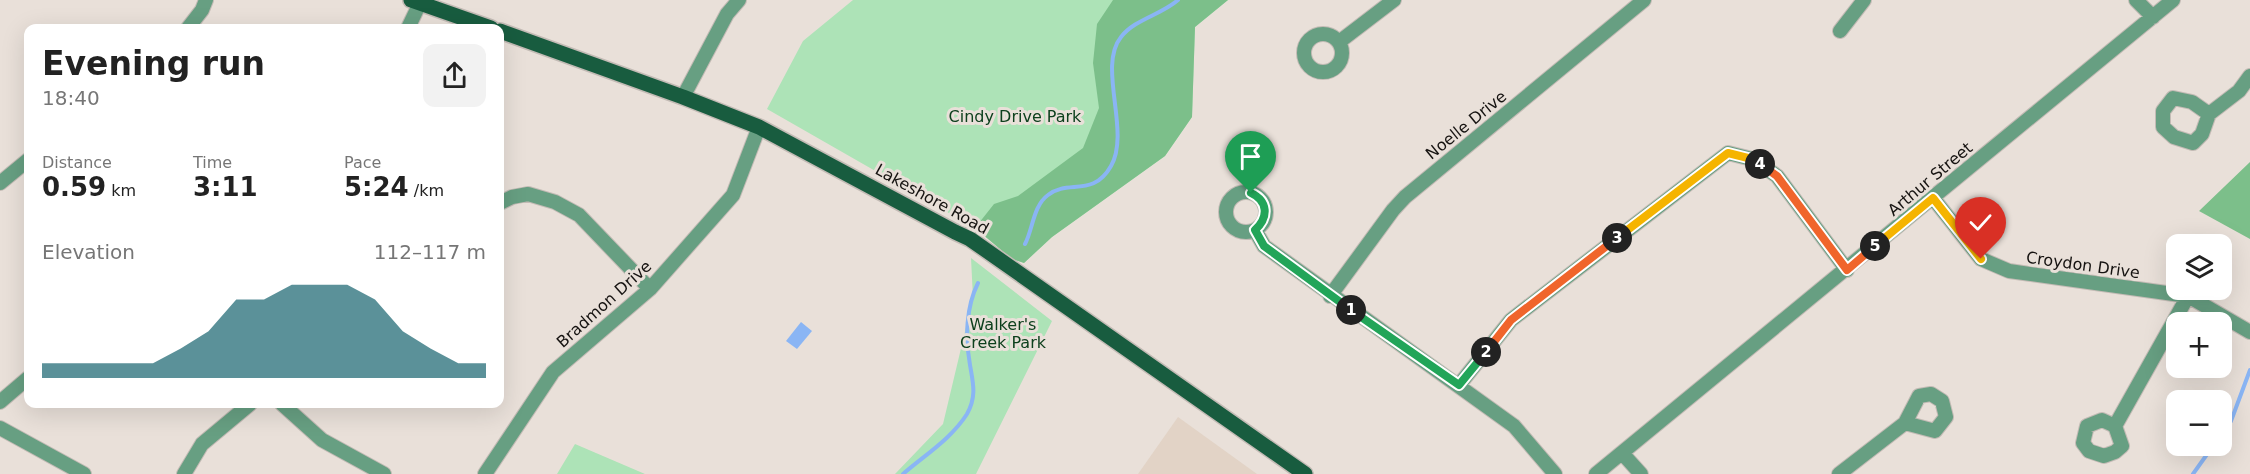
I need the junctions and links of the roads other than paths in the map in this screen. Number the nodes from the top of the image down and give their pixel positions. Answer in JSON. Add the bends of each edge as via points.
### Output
{"nodes":[{"id":1,"x":206,"y":0,"type":"edge"},
{"id":2,"x":739,"y":0,"type":"edge"},
{"id":3,"x":1394,"y":0,"type":"edge"},
{"id":4,"x":1644,"y":0,"type":"edge"},
{"id":5,"x":1864,"y":0,"type":"edge"},
{"id":6,"x":2136,"y":0,"type":"edge"},
{"id":7,"x":2173,"y":0,"type":"edge"},
{"id":8,"x":415,"y":2,"type":"edge"},
{"id":9,"x":2153,"y":17,"type":"junction"},
{"id":10,"x":191,"y":24,"type":"edge"},
{"id":11,"x":409,"y":24,"type":"edge"},
{"id":12,"x":479,"y":24,"type":"edge"},
{"id":13,"x":1840,"y":31,"type":"dead end"},
{"id":14,"x":504,"y":33,"type":"edge"},
{"id":15,"x":1340,"y":42,"type":"dead end"},
{"id":16,"x":2250,"y":76,"type":"edge"},
{"id":17,"x":683,"y":97,"type":"junction"},
{"id":18,"x":2209,"y":114,"type":"dead end"},
{"id":19,"x":759,"y":127,"type":"junction"},
{"id":20,"x":24,"y":163,"type":"edge"},
{"id":21,"x":0,"y":183,"type":"edge"},
{"id":22,"x":1933,"y":198,"type":"junction"},
{"id":23,"x":504,"y":201,"type":"edge"},
{"id":24,"x":1255,"y":230,"type":"dead end"},
{"id":25,"x":1847,"y":270,"type":"junction"},
{"id":26,"x":650,"y":289,"type":"junction"},
{"id":27,"x":2166,"y":293,"type":"edge"},
{"id":28,"x":1330,"y":296,"type":"junction"},
{"id":29,"x":2186,"y":300,"type":"edge"},
{"id":30,"x":2195,"y":300,"type":"edge"},
{"id":31,"x":2250,"y":332,"type":"edge"},
{"id":32,"x":24,"y":381,"type":"edge"},
{"id":33,"x":1459,"y":385,"type":"junction"},
{"id":34,"x":0,"y":402,"type":"edge"},
{"id":35,"x":245,"y":408,"type":"edge"},
{"id":36,"x":286,"y":408,"type":"edge"},
{"id":37,"x":1905,"y":423,"type":"dead end"},
{"id":38,"x":2115,"y":426,"type":"dead end"},
{"id":39,"x":0,"y":428,"type":"edge"},
{"id":40,"x":1622,"y":453,"type":"junction"},
{"id":41,"x":84,"y":474,"type":"edge"},
{"id":42,"x":184,"y":474,"type":"edge"},
{"id":43,"x":384,"y":474,"type":"edge"},
{"id":44,"x":485,"y":474,"type":"edge"},
{"id":45,"x":1305,"y":474,"type":"edge"},
{"id":46,"x":1555,"y":474,"type":"edge"},
{"id":47,"x":1596,"y":474,"type":"edge"},
{"id":48,"x":1641,"y":474,"type":"edge"},
{"id":49,"x":1839,"y":474,"type":"edge"}],
"edges":[{"from":1,"to":10,"type":"street"},
{"from":2,"to":17,"type":"street","via":[[727,14]]},
{"from":3,"to":15,"type":"street"},
{"from":4,"to":28,"type":"street","name":"Noelle Drive","via":[[1405,197]]},
{"from":5,"to":13,"type":"street"},
{"from":6,"to":9,"type":"street"},
{"from":7,"to":9,"type":"street","name":"Arthur Street"},
{"from":8,"to":11,"type":"street"},
{"from":8,"to":12,"type":"main road"},
{"from":9,"to":22,"type":"street","name":"Arthur Street"},
{"from":14,"to":17,"type":"main road","name":"Lakeshore Road"},
{"from":16,"to":18,"type":"street","via":[[2239,91]]},
{"from":17,"to":19,"type":"main road","name":"Lakeshore Road"},
{"from":19,"to":26,"type":"street","name":"Bradmon Drive","via":[[732,195]]},
{"from":19,"to":45,"type":"main road","name":"Lakeshore Road","via":[[970,239]]},
{"from":20,"to":21,"type":"street"},
{"from":22,"to":25,"type":"street","name":"Arthur Street"},
{"from":22,"to":27,"type":"street","name":"Croydon Drive","via":[[1981,259],[2009,271]]},
{"from":23,"to":26,"type":"street","via":[[528,194],[579,215]]},
{"from":24,"to":28,"type":"street","via":[[1264,246]]},
{"from":25,"to":33,"type":"street","via":[[1777,176],[1752,159],[1728,153],[1511,320]]},
{"from":25,"to":40,"type":"street","name":"Arthur Street"},
{"from":26,"to":44,"type":"street","name":"Bradmon Drive","via":[[553,372]]},
{"from":28,"to":33,"type":"street"},
{"from":29,"to":38,"type":"street"},
{"from":30,"to":31,"type":"street","name":"Croydon Drive"},
{"from":32,"to":34,"type":"street"},
{"from":33,"to":46,"type":"street","via":[[1514,426]]},
{"from":35,"to":42,"type":"street","via":[[202,444]]},
{"from":36,"to":43,"type":"street","via":[[322,440]]},
{"from":37,"to":49,"type":"street"},
{"from":39,"to":41,"type":"street"},
{"from":40,"to":47,"type":"street","name":"Arthur Street"},
{"from":40,"to":48,"type":"street"}]}
